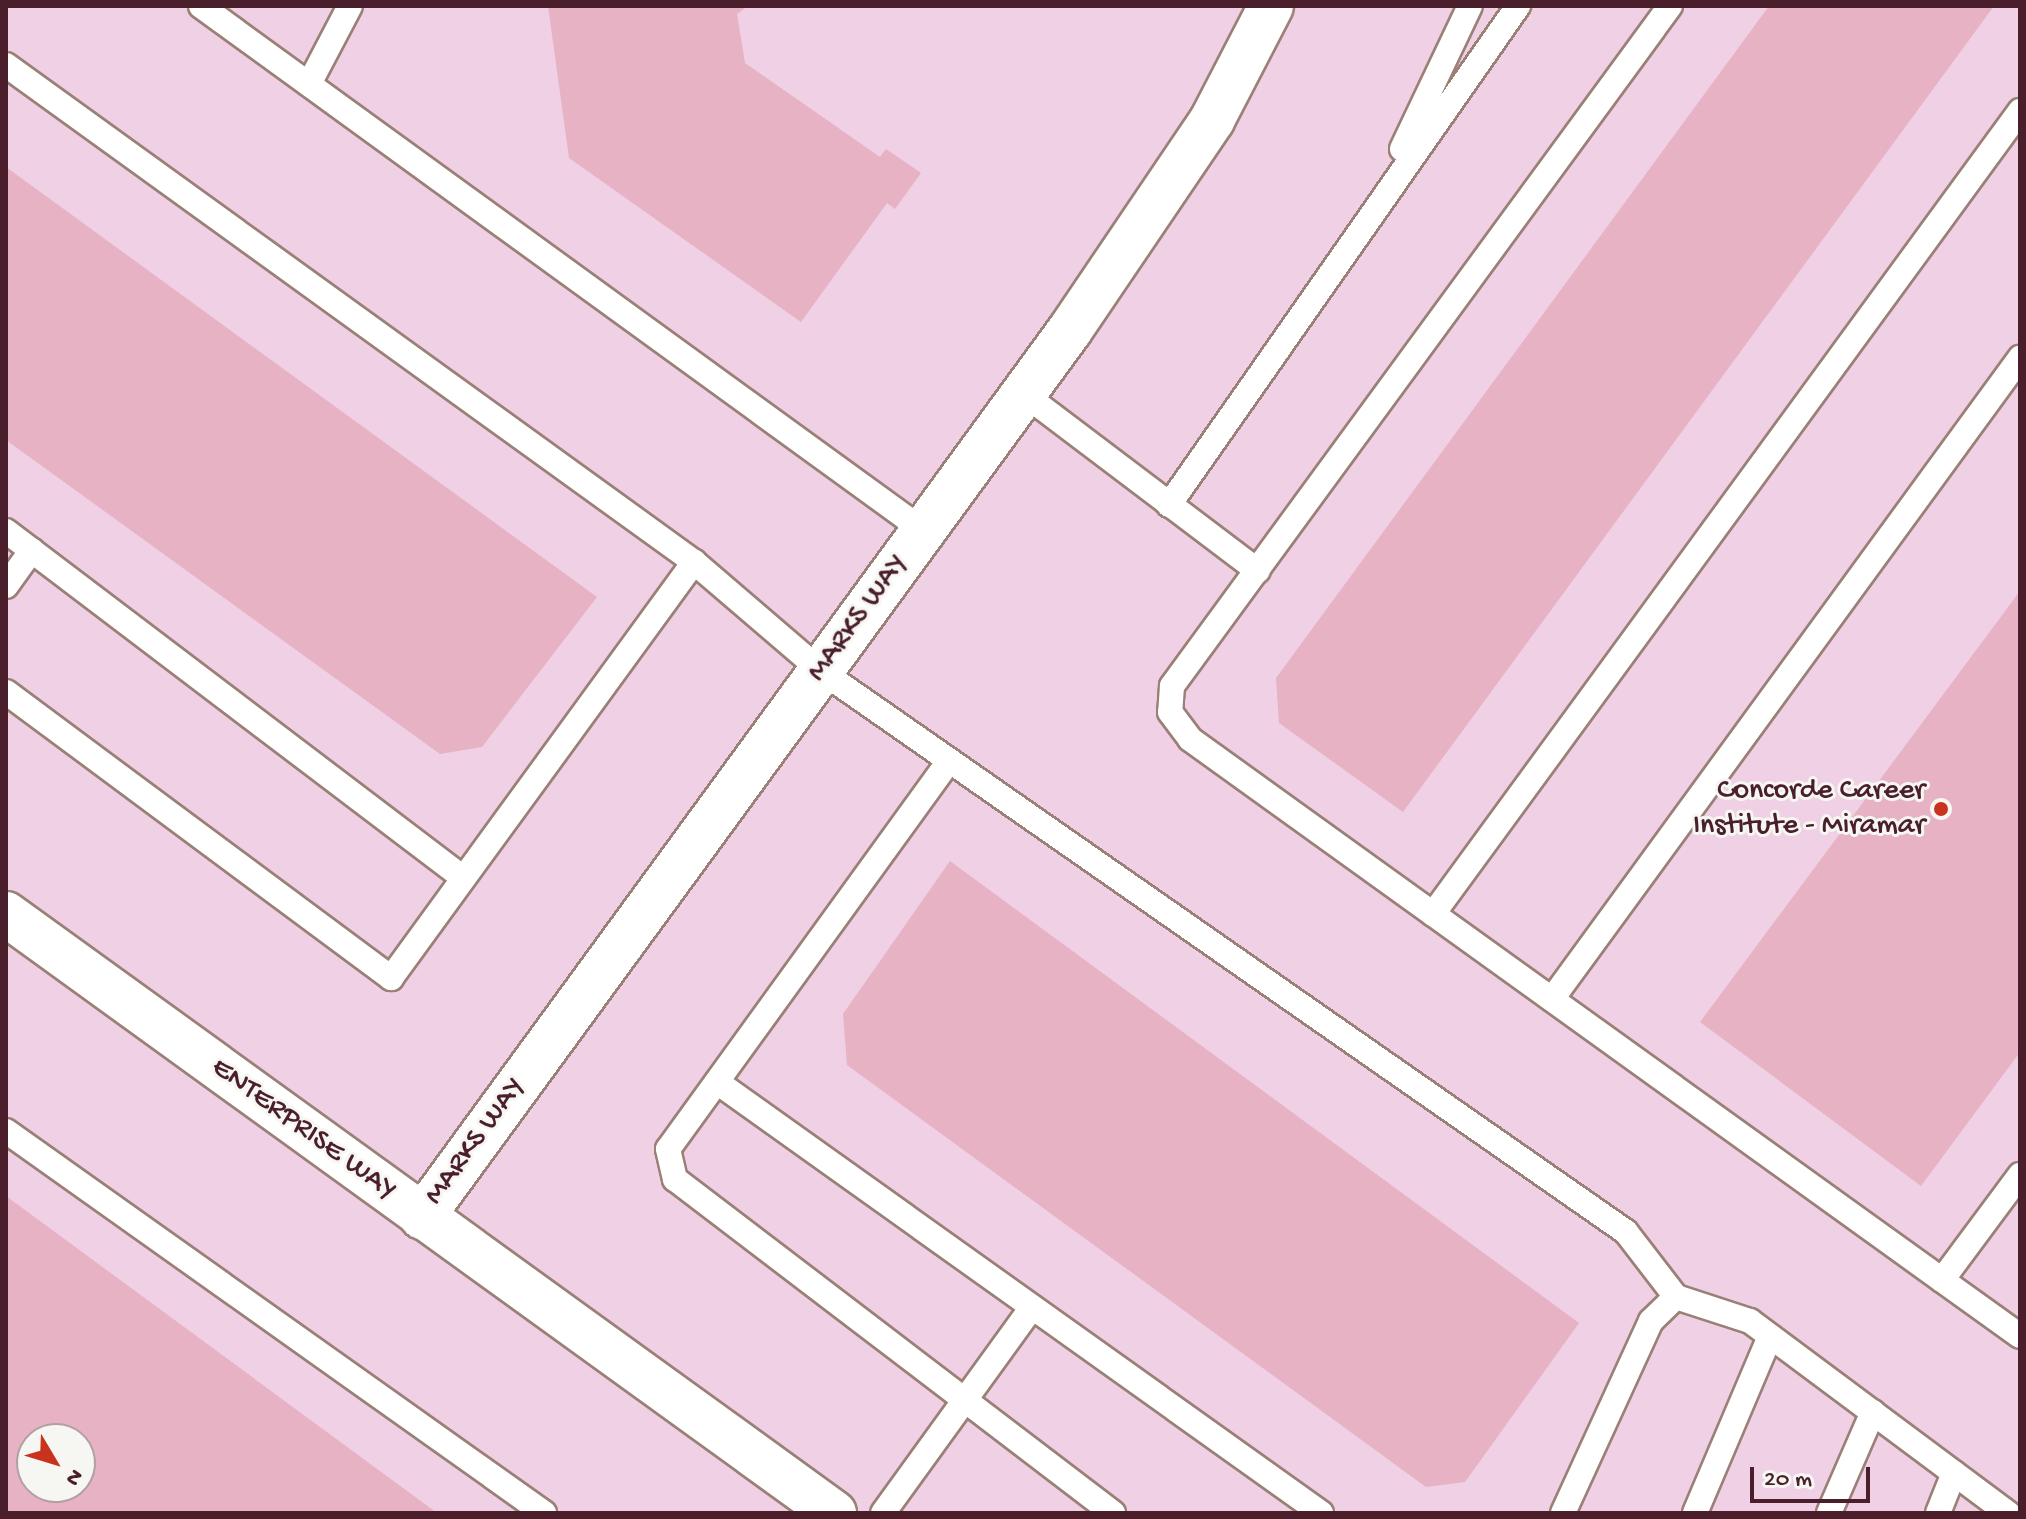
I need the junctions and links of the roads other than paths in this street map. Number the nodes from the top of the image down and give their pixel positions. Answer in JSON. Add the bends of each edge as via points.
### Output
{"nodes":[{"id":1,"x":201,"y":6,"type":"edge"},
{"id":2,"x":350,"y":6,"type":"edge"},
{"id":3,"x":1271,"y":6,"type":"edge"},
{"id":4,"x":1470,"y":6,"type":"edge"},
{"id":5,"x":1518,"y":6,"type":"edge"},
{"id":6,"x":1670,"y":6,"type":"edge"},
{"id":7,"x":6,"y":65,"type":"edge"},
{"id":8,"x":309,"y":84,"type":"junction"},
{"id":9,"x":2020,"y":111,"type":"edge"},
{"id":10,"x":1376,"y":205,"type":"junction"},
{"id":11,"x":2020,"y":358,"type":"edge"},
{"id":12,"x":1024,"y":394,"type":"junction"},
{"id":13,"x":1169,"y":505,"type":"junction"},
{"id":14,"x":6,"y":531,"type":"edge"},
{"id":15,"x":924,"y":531,"type":"junction"},
{"id":16,"x":32,"y":550,"type":"junction"},
{"id":17,"x":694,"y":562,"type":"junction"},
{"id":18,"x":1258,"y":571,"type":"junction"},
{"id":19,"x":6,"y":586,"type":"edge"},
{"id":20,"x":821,"y":671,"type":"junction"},
{"id":21,"x":6,"y":692,"type":"edge"},
{"id":22,"x":949,"y":761,"type":"junction"},
{"id":23,"x":462,"y":877,"type":"junction"},
{"id":24,"x":6,"y":914,"type":"edge"},
{"id":25,"x":1433,"y":914,"type":"junction"},
{"id":26,"x":1552,"y":999,"type":"junction"},
{"id":27,"x":717,"y":1082,"type":"junction"},
{"id":28,"x":6,"y":1131,"type":"edge"},
{"id":29,"x":2020,"y":1175,"type":"edge"},
{"id":30,"x":422,"y":1217,"type":"junction"},
{"id":31,"x":1942,"y":1280,"type":"junction"},
{"id":32,"x":1676,"y":1297,"type":"junction"},
{"id":33,"x":1032,"y":1307,"type":"junction"},
{"id":34,"x":1770,"y":1336,"type":"junction"},
{"id":35,"x":2020,"y":1336,"type":"edge"},
{"id":36,"x":964,"y":1401,"type":"junction"},
{"id":37,"x":1873,"y":1412,"type":"junction"},
{"id":38,"x":1954,"y":1473,"type":"junction"},
{"id":39,"x":544,"y":1513,"type":"edge"},
{"id":40,"x":834,"y":1513,"type":"edge"},
{"id":41,"x":883,"y":1513,"type":"edge"},
{"id":42,"x":1113,"y":1513,"type":"edge"},
{"id":43,"x":1321,"y":1513,"type":"edge"},
{"id":44,"x":1563,"y":1513,"type":"edge"},
{"id":45,"x":1695,"y":1513,"type":"edge"},
{"id":46,"x":1829,"y":1513,"type":"edge"},
{"id":47,"x":1938,"y":1513,"type":"edge"},
{"id":48,"x":2008,"y":1513,"type":"edge"}],
"edges":[{"from":1,"to":8,"type":"lane"},
{"from":2,"to":8,"type":"lane"},
{"from":3,"to":12,"type":"street","name":"MARKS WAY","via":[[1212,120]]},
{"from":4,"to":10,"type":"lane"},
{"from":5,"to":10,"type":"lane"},
{"from":6,"to":18,"type":"lane"},
{"from":7,"to":17,"type":"lane"},
{"from":8,"to":15,"type":"lane"},
{"from":9,"to":25,"type":"lane"},
{"from":10,"to":13,"type":"lane"},
{"from":11,"to":26,"type":"lane"},
{"from":12,"to":13,"type":"lane"},
{"from":12,"to":15,"type":"street","name":"MARKS WAY"},
{"from":13,"to":18,"type":"lane"},
{"from":14,"to":16,"type":"lane"},
{"from":15,"to":20,"type":"street","name":"MARKS WAY"},
{"from":16,"to":19,"type":"lane"},
{"from":16,"to":23,"type":"lane"},
{"from":17,"to":20,"type":"lane"},
{"from":17,"to":23,"type":"lane"},
{"from":18,"to":25,"type":"lane","via":[[1172,686],[1170,712],[1190,739]]},
{"from":20,"to":22,"type":"lane"},
{"from":20,"to":30,"type":"street","name":"MARKS WAY"},
{"from":21,"to":23,"type":"lane","via":[[391,978]]},
{"from":22,"to":27,"type":"lane"},
{"from":22,"to":32,"type":"lane","via":[[1626,1232]]},
{"from":24,"to":30,"type":"street","name":"ENTERPRISE WAY"},
{"from":25,"to":26,"type":"lane"},
{"from":26,"to":31,"type":"lane"},
{"from":27,"to":33,"type":"lane"},
{"from":27,"to":36,"type":"lane","via":[[668,1149],[675,1179]]},
{"from":28,"to":39,"type":"lane"},
{"from":29,"to":31,"type":"lane"},
{"from":30,"to":40,"type":"street","name":"ENTERPRISE WAY"},
{"from":31,"to":35,"type":"lane"},
{"from":32,"to":34,"type":"lane","via":[[1750,1321]]},
{"from":32,"to":44,"type":"lane","via":[[1651,1321]]},
{"from":33,"to":36,"type":"lane"},
{"from":33,"to":43,"type":"lane"},
{"from":34,"to":37,"type":"lane"},
{"from":34,"to":45,"type":"lane"},
{"from":36,"to":41,"type":"lane"},
{"from":36,"to":42,"type":"lane"},
{"from":37,"to":38,"type":"lane"},
{"from":37,"to":46,"type":"lane"},
{"from":38,"to":47,"type":"lane"},
{"from":38,"to":48,"type":"lane"}]}
